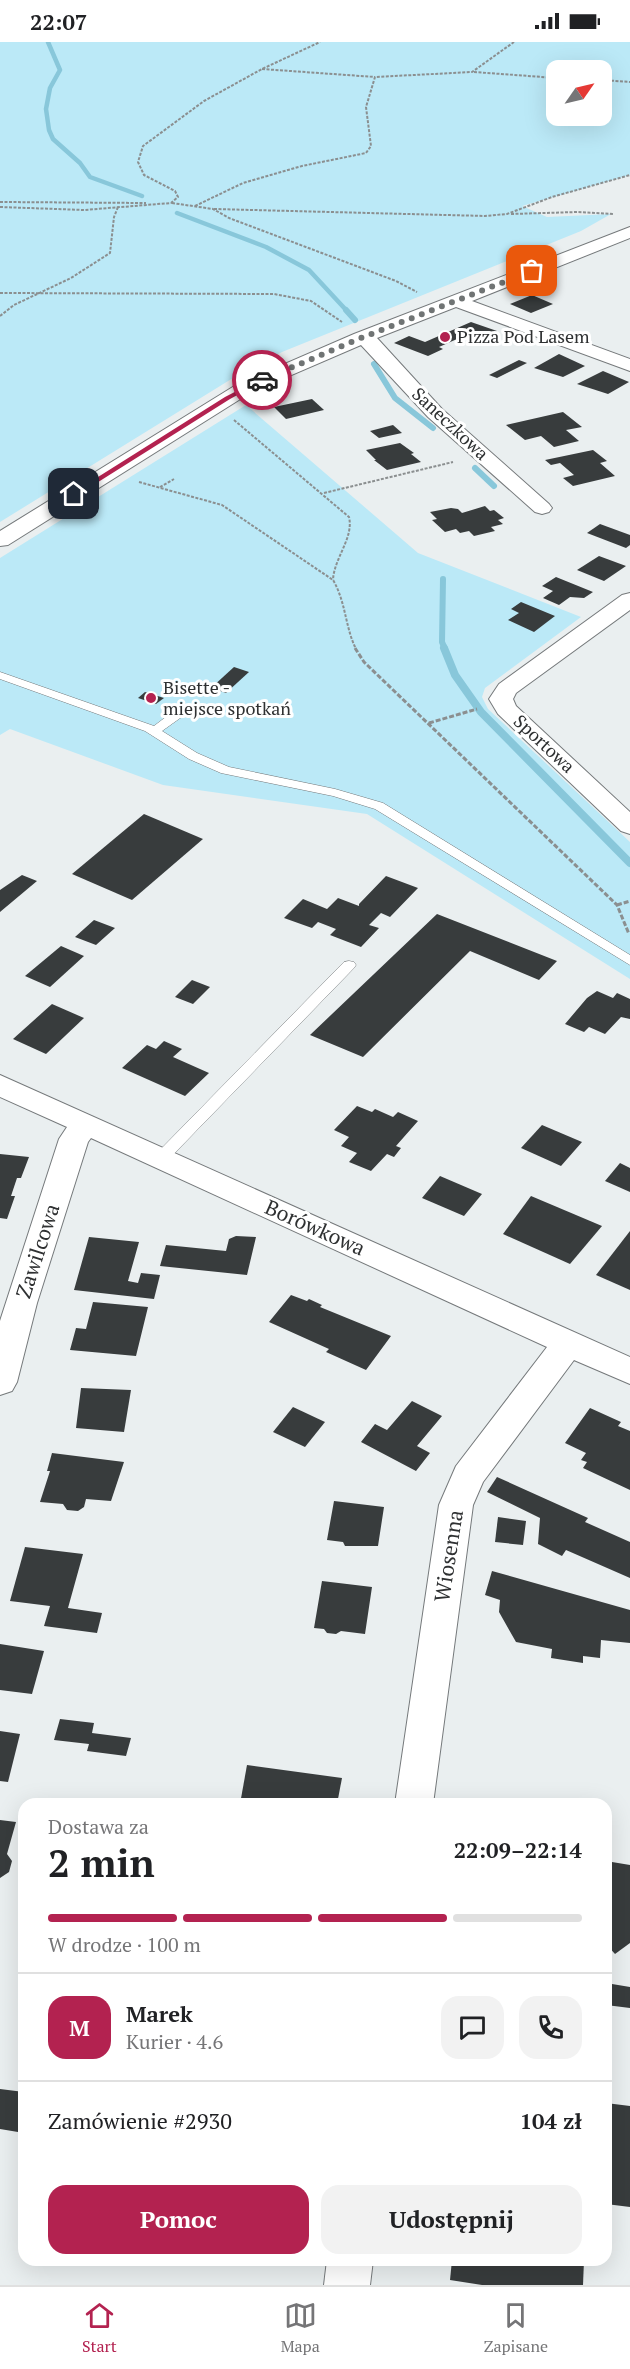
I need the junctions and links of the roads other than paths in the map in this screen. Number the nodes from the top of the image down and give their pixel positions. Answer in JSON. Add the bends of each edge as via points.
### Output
{"nodes":[{"id":1,"x":630,"y":232,"type":"edge"},
{"id":2,"x":456,"y":301,"type":"junction"},
{"id":3,"x":361,"y":338,"type":"junction"},
{"id":4,"x":630,"y":365,"type":"edge"},
{"id":5,"x":542,"y":508,"type":"dead end"},
{"id":6,"x":0,"y":540,"type":"edge"},
{"id":7,"x":630,"y":600,"type":"edge"},
{"id":8,"x":0,"y":675,"type":"edge"},
{"id":9,"x":179,"y":713,"type":"dead end"},
{"id":10,"x":154,"y":731,"type":"junction"},
{"id":11,"x":630,"y":826,"type":"edge"},
{"id":12,"x":630,"y":960,"type":"edge"},
{"id":13,"x":349,"y":965,"type":"dead end"},
{"id":14,"x":0,"y":1085,"type":"edge"},
{"id":15,"x":86,"y":1125,"type":"junction"},
{"id":16,"x":161,"y":1158,"type":"junction"},
{"id":17,"x":569,"y":1343,"type":"junction"},
{"id":18,"x":630,"y":1371,"type":"edge"},
{"id":19,"x":0,"y":1382,"type":"edge"},
{"id":20,"x":415,"y":1798,"type":"edge"},
{"id":21,"x":349,"y":2266,"type":"edge"},
{"id":22,"x":347,"y":2285,"type":"edge"}],
"edges":[{"from":1,"to":2,"type":"street"},
{"from":2,"to":3,"type":"street"},
{"from":2,"to":4,"type":"street"},
{"from":3,"to":5,"type":"street","name":"Saneczkowa","via":[[370,342],[411,389]]},
{"from":3,"to":6,"type":"street","via":[[243,389]]},
{"from":7,"to":11,"type":"street","name":"Sportowa","via":[[507,689],[501,699],[506,709]]},
{"from":8,"to":10,"type":"lane"},
{"from":9,"to":10,"type":"lane"},
{"from":10,"to":12,"type":"lane","via":[[193,756],[225,770],[379,806]]},
{"from":13,"to":16,"type":"lane"},
{"from":14,"to":15,"type":"street","name":"Borówkowa"},
{"from":15,"to":16,"type":"street","name":"Borówkowa"},
{"from":15,"to":19,"type":"street","name":"Zawilcowa","via":[[74,1139]]},
{"from":16,"to":17,"type":"street","name":"Borówkowa"},
{"from":17,"to":18,"type":"street","name":"Borówkowa"},
{"from":17,"to":20,"type":"street","name":"Wiosenna","via":[[468,1476],[456,1505]]},
{"from":21,"to":22,"type":"street"}]}
